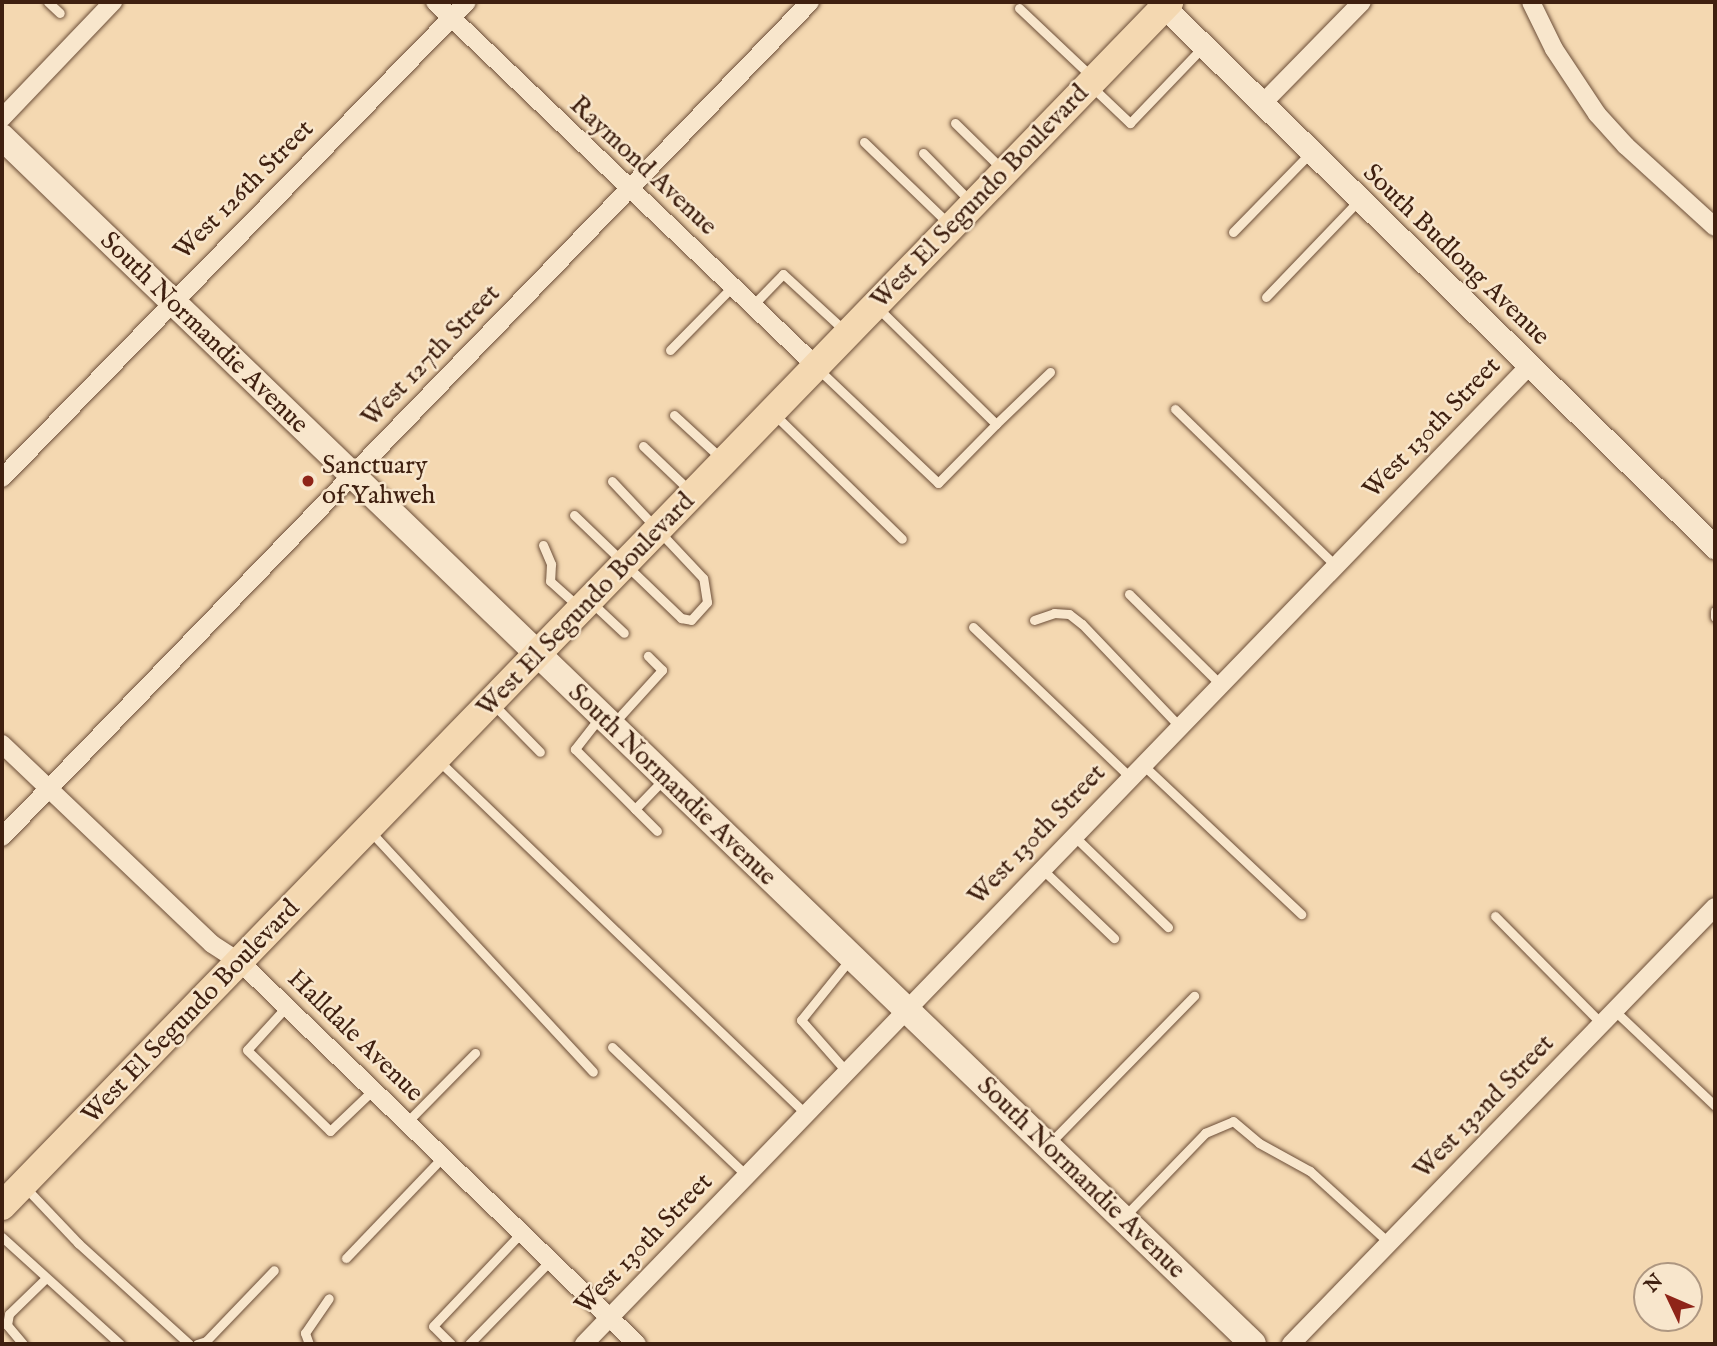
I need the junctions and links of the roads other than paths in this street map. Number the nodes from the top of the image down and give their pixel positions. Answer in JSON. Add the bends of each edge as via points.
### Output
{"nodes":[{"id":1,"x":48,"y":2,"type":"edge"},
{"id":2,"x":113,"y":2,"type":"edge"},
{"id":3,"x":435,"y":2,"type":"edge"},
{"id":4,"x":467,"y":2,"type":"edge"},
{"id":5,"x":810,"y":2,"type":"edge"},
{"id":6,"x":1362,"y":2,"type":"edge"},
{"id":7,"x":1531,"y":2,"type":"edge"},
{"id":8,"x":1164,"y":3,"type":"edge"},
{"id":9,"x":1019,"y":8,"type":"dead end"},
{"id":10,"x":60,"y":13,"type":"dead end"},
{"id":11,"x":452,"y":18,"type":"junction"},
{"id":12,"x":1203,"y":47,"type":"junction"},
{"id":13,"x":1092,"y":82,"type":"junction"},
{"id":14,"x":1261,"y":105,"type":"junction"},
{"id":15,"x":2,"y":118,"type":"edge"},
{"id":16,"x":955,"y":123,"type":"dead end"},
{"id":17,"x":2,"y":137,"type":"edge"},
{"id":18,"x":864,"y":142,"type":"dead end"},
{"id":19,"x":923,"y":153,"type":"dead end"},
{"id":20,"x":1311,"y":153,"type":"junction"},
{"id":21,"x":1005,"y":172,"type":"junction"},
{"id":22,"x":628,"y":190,"type":"junction"},
{"id":23,"x":1359,"y":200,"type":"junction"},
{"id":24,"x":973,"y":204,"type":"junction"},
{"id":25,"x":952,"y":227,"type":"junction"},
{"id":26,"x":1715,"y":227,"type":"edge"},
{"id":27,"x":1233,"y":232,"type":"dead end"},
{"id":28,"x":733,"y":286,"type":"junction"},
{"id":29,"x":1266,"y":297,"type":"dead end"},
{"id":30,"x":172,"y":302,"type":"junction"},
{"id":31,"x":753,"y":305,"type":"junction"},
{"id":32,"x":875,"y":306,"type":"junction"},
{"id":33,"x":848,"y":333,"type":"junction"},
{"id":34,"x":670,"y":350,"type":"dead end"},
{"id":35,"x":1530,"y":365,"type":"junction"},
{"id":36,"x":816,"y":366,"type":"junction"},
{"id":37,"x":1050,"y":372,"type":"dead end"},
{"id":38,"x":1175,"y":409,"type":"dead end"},
{"id":39,"x":772,"y":412,"type":"junction"},
{"id":40,"x":674,"y":415,"type":"dead end"},
{"id":41,"x":996,"y":424,"type":"junction"},
{"id":42,"x":643,"y":446,"type":"dead end"},
{"id":43,"x":724,"y":461,"type":"junction"},
{"id":44,"x":351,"y":476,"type":"junction"},
{"id":45,"x":2,"y":478,"type":"edge"},
{"id":46,"x":612,"y":481,"type":"dead end"},
{"id":47,"x":693,"y":493,"type":"junction"},
{"id":48,"x":574,"y":515,"type":"dead end"},
{"id":49,"x":660,"y":528,"type":"junction"},
{"id":50,"x":902,"y":539,"type":"dead end"},
{"id":51,"x":543,"y":545,"type":"dead end"},
{"id":52,"x":1715,"y":547,"type":"edge"},
{"id":53,"x":625,"y":564,"type":"junction"},
{"id":54,"x":1335,"y":565,"type":"junction"},
{"id":55,"x":1129,"y":594,"type":"dead end"},
{"id":56,"x":586,"y":605,"type":"junction"},
{"id":57,"x":1715,"y":611,"type":"edge"},
{"id":58,"x":1715,"y":617,"type":"edge"},
{"id":59,"x":1034,"y":620,"type":"dead end"},
{"id":60,"x":974,"y":627,"type":"dead end"},
{"id":61,"x":624,"y":633,"type":"dead end"},
{"id":62,"x":536,"y":656,"type":"junction"},
{"id":63,"x":648,"y":656,"type":"dead end"},
{"id":64,"x":1220,"y":684,"type":"junction"},
{"id":65,"x":492,"y":702,"type":"junction"},
{"id":66,"x":606,"y":721,"type":"junction"},
{"id":67,"x":1179,"y":726,"type":"junction"},
{"id":68,"x":2,"y":744,"type":"edge"},
{"id":69,"x":540,"y":752,"type":"dead end"},
{"id":70,"x":438,"y":760,"type":"junction"},
{"id":71,"x":1136,"y":770,"type":"junction"},
{"id":72,"x":665,"y":778,"type":"junction"},
{"id":73,"x":48,"y":790,"type":"junction"},
{"id":74,"x":635,"y":809,"type":"junction"},
{"id":75,"x":369,"y":830,"type":"junction"},
{"id":76,"x":657,"y":831,"type":"dead end"},
{"id":77,"x":1073,"y":836,"type":"junction"},
{"id":78,"x":2,"y":837,"type":"edge"},
{"id":79,"x":1041,"y":868,"type":"junction"},
{"id":80,"x":1715,"y":907,"type":"edge"},
{"id":81,"x":1301,"y":914,"type":"dead end"},
{"id":82,"x":1495,"y":916,"type":"dead end"},
{"id":83,"x":1168,"y":928,"type":"dead end"},
{"id":84,"x":1114,"y":939,"type":"dead end"},
{"id":85,"x":852,"y":957,"type":"junction"},
{"id":86,"x":240,"y":961,"type":"junction"},
{"id":87,"x":1194,"y":996,"type":"dead end"},
{"id":88,"x":287,"y":1006,"type":"junction"},
{"id":89,"x":905,"y":1008,"type":"junction"},
{"id":90,"x":1615,"y":1011,"type":"junction"},
{"id":91,"x":1602,"y":1024,"type":"junction"},
{"id":92,"x":612,"y":1047,"type":"dead end"},
{"id":93,"x":475,"y":1053,"type":"dead end"},
{"id":94,"x":846,"y":1070,"type":"junction"},
{"id":95,"x":593,"y":1072,"type":"dead end"},
{"id":96,"x":373,"y":1090,"type":"junction"},
{"id":97,"x":1715,"y":1106,"type":"edge"},
{"id":98,"x":806,"y":1114,"type":"junction"},
{"id":99,"x":407,"y":1122,"type":"junction"},
{"id":100,"x":1047,"y":1146,"type":"junction"},
{"id":101,"x":443,"y":1157,"type":"junction"},
{"id":102,"x":746,"y":1175,"type":"junction"},
{"id":103,"x":23,"y":1185,"type":"junction"},
{"id":104,"x":2,"y":1206,"type":"edge"},
{"id":105,"x":1123,"y":1219,"type":"junction"},
{"id":106,"x":521,"y":1233,"type":"junction"},
{"id":107,"x":2,"y":1237,"type":"edge"},
{"id":108,"x":1389,"y":1243,"type":"junction"},
{"id":109,"x":345,"y":1258,"type":"dead end"},
{"id":110,"x":550,"y":1261,"type":"junction"},
{"id":111,"x":274,"y":1270,"type":"dead end"},
{"id":112,"x":45,"y":1279,"type":"junction"},
{"id":113,"x":329,"y":1298,"type":"dead end"},
{"id":114,"x":610,"y":1318,"type":"junction"},
{"id":115,"x":23,"y":1344,"type":"edge"},
{"id":116,"x":120,"y":1344,"type":"edge"},
{"id":117,"x":189,"y":1344,"type":"edge"},
{"id":118,"x":197,"y":1344,"type":"edge"},
{"id":119,"x":309,"y":1344,"type":"edge"},
{"id":120,"x":451,"y":1344,"type":"edge"},
{"id":121,"x":469,"y":1344,"type":"edge"},
{"id":122,"x":584,"y":1344,"type":"edge"},
{"id":123,"x":637,"y":1344,"type":"edge"},
{"id":124,"x":1253,"y":1344,"type":"edge"},
{"id":125,"x":1291,"y":1344,"type":"edge"}],
"edges":[{"from":1,"to":10,"type":"lane"},
{"from":2,"to":15,"type":"street"},
{"from":3,"to":11,"type":"street","name":"Raymond Avenue"},
{"from":4,"to":11,"type":"street","name":"West 126th Street"},
{"from":5,"to":22,"type":"street","name":"West 127th Street"},
{"from":6,"to":14,"type":"street"},
{"from":7,"to":26,"type":"street","via":[[1554,49],[1597,114]]},
{"from":8,"to":12,"type":"street","name":"South Budlong Avenue"},
{"from":8,"to":13,"type":"main road","name":"West El Segundo Boulevard"},
{"from":9,"to":13,"type":"lane"},
{"from":11,"to":22,"type":"street","name":"Raymond Avenue"},
{"from":11,"to":30,"type":"street","name":"West 126th Street"},
{"from":12,"to":13,"type":"lane","via":[[1130,123]]},
{"from":12,"to":14,"type":"street","name":"South Budlong Avenue"},
{"from":13,"to":21,"type":"main road","name":"West El Segundo Boulevard"},
{"from":14,"to":20,"type":"street","name":"South Budlong Avenue"},
{"from":16,"to":21,"type":"lane"},
{"from":17,"to":30,"type":"main road","name":"South Normandie Avenue"},
{"from":18,"to":25,"type":"lane"},
{"from":19,"to":24,"type":"lane"},
{"from":20,"to":23,"type":"street","name":"South Budlong Avenue"},
{"from":20,"to":27,"type":"lane"},
{"from":21,"to":24,"type":"main road","name":"West El Segundo Boulevard"},
{"from":22,"to":28,"type":"street","name":"Raymond Avenue"},
{"from":22,"to":44,"type":"street","name":"West 127th Street"},
{"from":23,"to":29,"type":"lane"},
{"from":23,"to":35,"type":"street","name":"South Budlong Avenue"},
{"from":24,"to":25,"type":"main road","name":"West El Segundo Boulevard"},
{"from":25,"to":32,"type":"main road","name":"West El Segundo Boulevard"},
{"from":28,"to":31,"type":"street","name":"Raymond Avenue"},
{"from":28,"to":34,"type":"lane"},
{"from":30,"to":44,"type":"main road","name":"South Normandie Avenue"},
{"from":30,"to":45,"type":"street","name":"West 126th Street"},
{"from":31,"to":33,"type":"lane","via":[[783,274]]},
{"from":31,"to":36,"type":"street","name":"Raymond Avenue"},
{"from":32,"to":33,"type":"main road","name":"West El Segundo Boulevard"},
{"from":32,"to":41,"type":"lane"},
{"from":33,"to":36,"type":"main road","name":"West El Segundo Boulevard"},
{"from":35,"to":52,"type":"street","name":"South Budlong Avenue"},
{"from":35,"to":54,"type":"street","name":"West 130th Street"},
{"from":36,"to":39,"type":"main road","name":"West El Segundo Boulevard"},
{"from":36,"to":41,"type":"lane","via":[[937,484]]},
{"from":37,"to":41,"type":"lane"},
{"from":38,"to":54,"type":"lane"},
{"from":39,"to":43,"type":"main road","name":"West El Segundo Boulevard"},
{"from":39,"to":50,"type":"lane"},
{"from":40,"to":43,"type":"lane"},
{"from":42,"to":47,"type":"lane"},
{"from":43,"to":47,"type":"main road","name":"West El Segundo Boulevard"},
{"from":44,"to":62,"type":"main road","name":"South Normandie Avenue"},
{"from":44,"to":73,"type":"street","name":"West 127th Street"},
{"from":46,"to":49,"type":"lane"},
{"from":47,"to":49,"type":"main road","name":"West El Segundo Boulevard"},
{"from":48,"to":53,"type":"lane"},
{"from":49,"to":53,"type":"main road","name":"West El Segundo Boulevard"},
{"from":49,"to":53,"type":"lane","via":[[708,589],[707,602],[691,620],[681,618]]},
{"from":51,"to":56,"type":"lane","via":[[551,564],[550,581]]},
{"from":53,"to":56,"type":"main road","name":"West El Segundo Boulevard"},
{"from":54,"to":64,"type":"street","name":"West 130th Street"},
{"from":55,"to":64,"type":"lane"},
{"from":56,"to":61,"type":"lane"},
{"from":56,"to":62,"type":"main road","name":"West El Segundo Boulevard"},
{"from":57,"to":58,"type":"lane"},
{"from":59,"to":67,"type":"lane","via":[[1054,613],[1069,614]]},
{"from":60,"to":71,"type":"lane"},
{"from":62,"to":65,"type":"main road","name":"West El Segundo Boulevard"},
{"from":62,"to":66,"type":"main road","name":"South Normandie Avenue"},
{"from":63,"to":66,"type":"lane","via":[[662,670]]},
{"from":64,"to":67,"type":"street","name":"West 130th Street"},
{"from":65,"to":69,"type":"lane"},
{"from":65,"to":70,"type":"main road","name":"West El Segundo Boulevard"},
{"from":66,"to":72,"type":"main road","name":"South Normandie Avenue"},
{"from":66,"to":74,"type":"lane","via":[[575,750]]},
{"from":67,"to":71,"type":"street","name":"West 130th Street"},
{"from":68,"to":73,"type":"street","name":"Halldale Avenue"},
{"from":70,"to":75,"type":"main road","name":"West El Segundo Boulevard"},
{"from":70,"to":98,"type":"lane"},
{"from":71,"to":77,"type":"street","name":"West 130th Street"},
{"from":71,"to":81,"type":"lane"},
{"from":72,"to":74,"type":"lane"},
{"from":72,"to":85,"type":"main road","name":"South Normandie Avenue"},
{"from":73,"to":78,"type":"street","name":"West 127th Street"},
{"from":73,"to":86,"type":"street","name":"Halldale Avenue","via":[[212,944]]},
{"from":74,"to":76,"type":"lane"},
{"from":75,"to":86,"type":"main road","name":"West El Segundo Boulevard"},
{"from":75,"to":95,"type":"lane"},
{"from":77,"to":79,"type":"street","name":"West 130th Street"},
{"from":77,"to":83,"type":"lane"},
{"from":79,"to":84,"type":"lane"},
{"from":79,"to":89,"type":"street","name":"West 130th Street"},
{"from":80,"to":90,"type":"street","name":"West 132nd Street"},
{"from":82,"to":91,"type":"lane"},
{"from":85,"to":89,"type":"main road","name":"South Normandie Avenue"},
{"from":85,"to":94,"type":"lane","via":[[801,1020]]},
{"from":86,"to":88,"type":"street","name":"Halldale Avenue"},
{"from":86,"to":103,"type":"main road","name":"West El Segundo Boulevard"},
{"from":87,"to":100,"type":"lane"},
{"from":88,"to":96,"type":"street","name":"Halldale Avenue"},
{"from":88,"to":96,"type":"lane","via":[[247,1050],[330,1131]]},
{"from":89,"to":94,"type":"street","name":"West 130th Street"},
{"from":89,"to":100,"type":"main road","name":"South Normandie Avenue"},
{"from":90,"to":91,"type":"street","name":"West 132nd Street"},
{"from":90,"to":97,"type":"lane"},
{"from":91,"to":108,"type":"street","name":"West 132nd Street"},
{"from":92,"to":102,"type":"lane"},
{"from":93,"to":99,"type":"lane"},
{"from":94,"to":98,"type":"street","name":"West 130th Street"},
{"from":96,"to":99,"type":"street","name":"Halldale Avenue"},
{"from":98,"to":102,"type":"street","name":"West 130th Street"},
{"from":99,"to":101,"type":"street","name":"Halldale Avenue"},
{"from":100,"to":105,"type":"main road","name":"South Normandie Avenue"},
{"from":101,"to":106,"type":"street","name":"Halldale Avenue"},
{"from":101,"to":109,"type":"lane"},
{"from":102,"to":114,"type":"street","name":"West 130th Street"},
{"from":103,"to":104,"type":"main road","name":"West El Segundo Boulevard"},
{"from":103,"to":117,"type":"lane","via":[[78,1243]]},
{"from":105,"to":108,"type":"lane","via":[[1205,1133],[1233,1121],[1259,1143],[1310,1171]]},
{"from":105,"to":124,"type":"main road","name":"South Normandie Avenue"},
{"from":106,"to":110,"type":"street","name":"Halldale Avenue"},
{"from":106,"to":120,"type":"lane","via":[[432,1326]]},
{"from":107,"to":112,"type":"lane"},
{"from":108,"to":125,"type":"street","name":"West 132nd Street"},
{"from":110,"to":114,"type":"street","name":"Halldale Avenue"},
{"from":110,"to":121,"type":"lane"},
{"from":111,"to":118,"type":"lane","via":[[206,1341]]},
{"from":112,"to":115,"type":"lane","via":[[9,1314],[7,1325]]},
{"from":112,"to":116,"type":"lane","via":[[55,1282]]},
{"from":113,"to":119,"type":"lane","via":[[305,1333]]},
{"from":114,"to":122,"type":"street","name":"West 130th Street"},
{"from":114,"to":123,"type":"street","name":"Halldale Avenue"}]}
